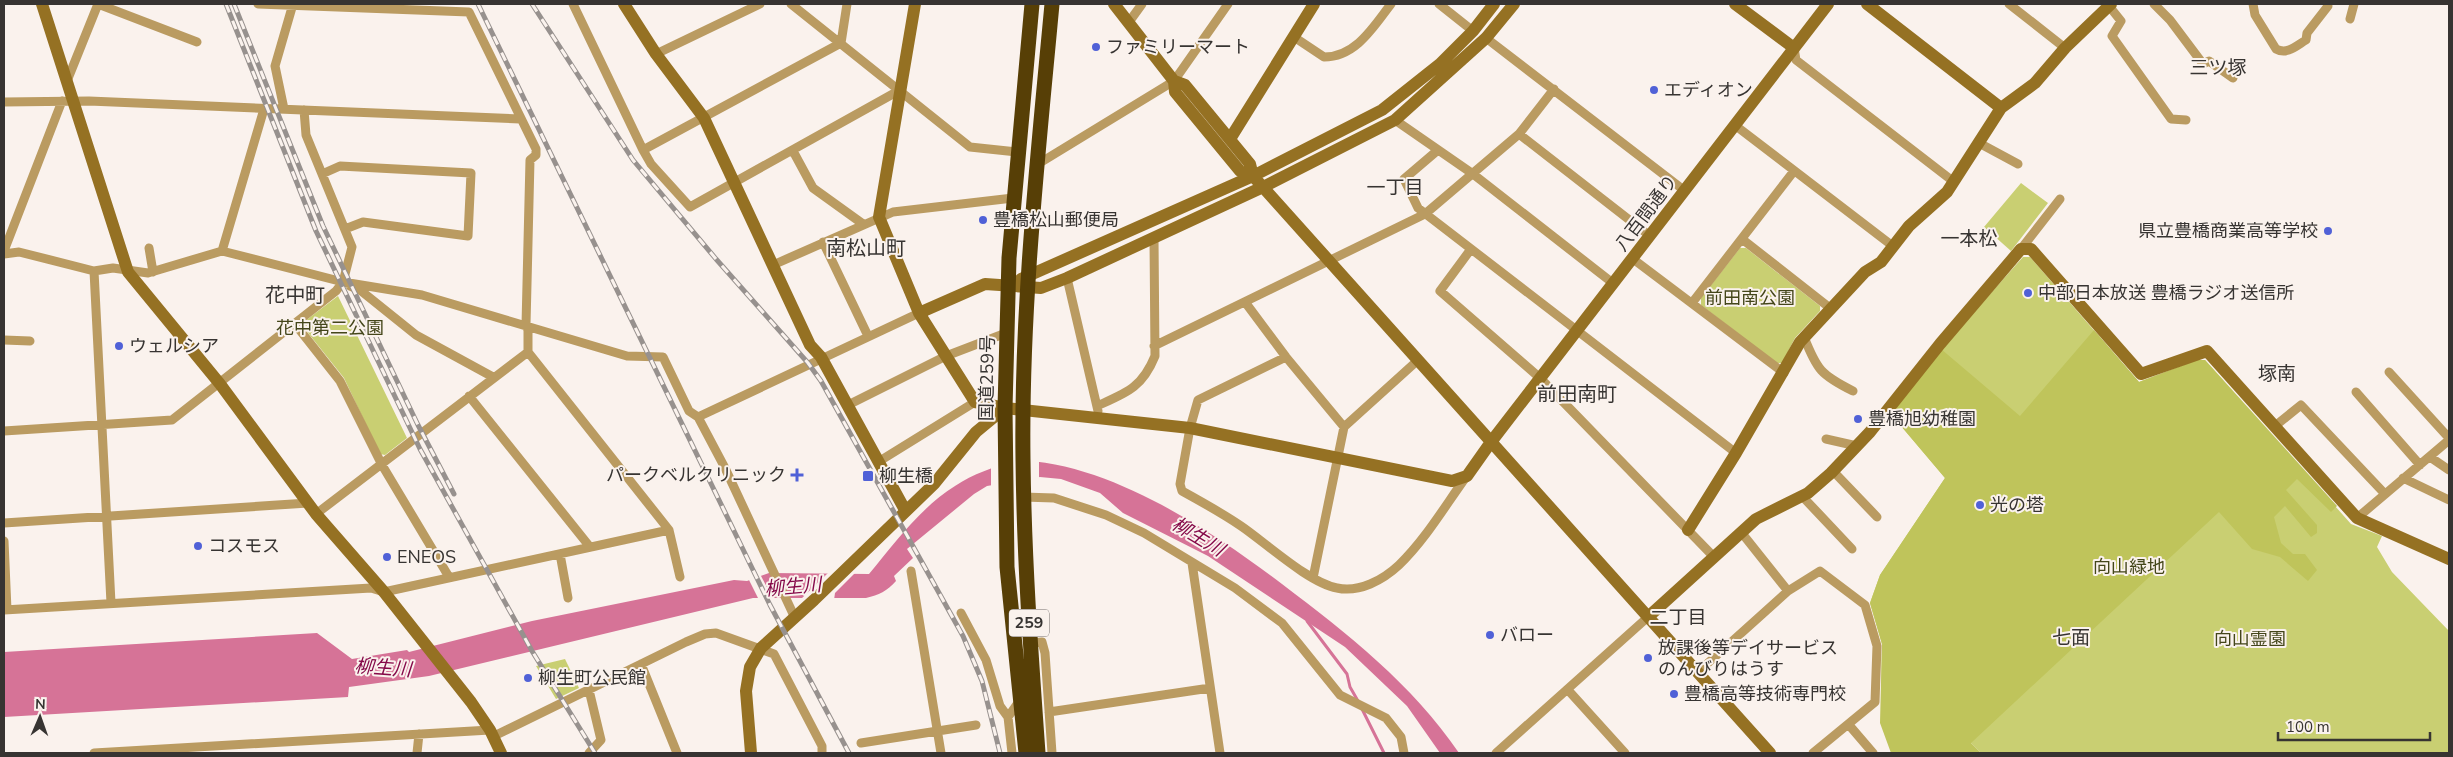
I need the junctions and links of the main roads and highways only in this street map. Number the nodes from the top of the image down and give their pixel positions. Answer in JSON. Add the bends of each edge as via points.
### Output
{"nodes":[{"id":1,"x":1032,"y":4,"type":"edge"},
{"id":2,"x":1052,"y":4,"type":"edge"},
{"id":3,"x":1026,"y":753,"type":"edge"},
{"id":4,"x":1038,"y":753,"type":"edge"}],
"edges":[{"from":1,"to":3,"type":"highway","name":"国道259号","number":"259","via":[[1007,285],[1005,408],[1007,567]]},
{"from":2,"to":4,"type":"highway","number":"259","via":[[1027,282],[1023,458],[1024,550]]}]}
